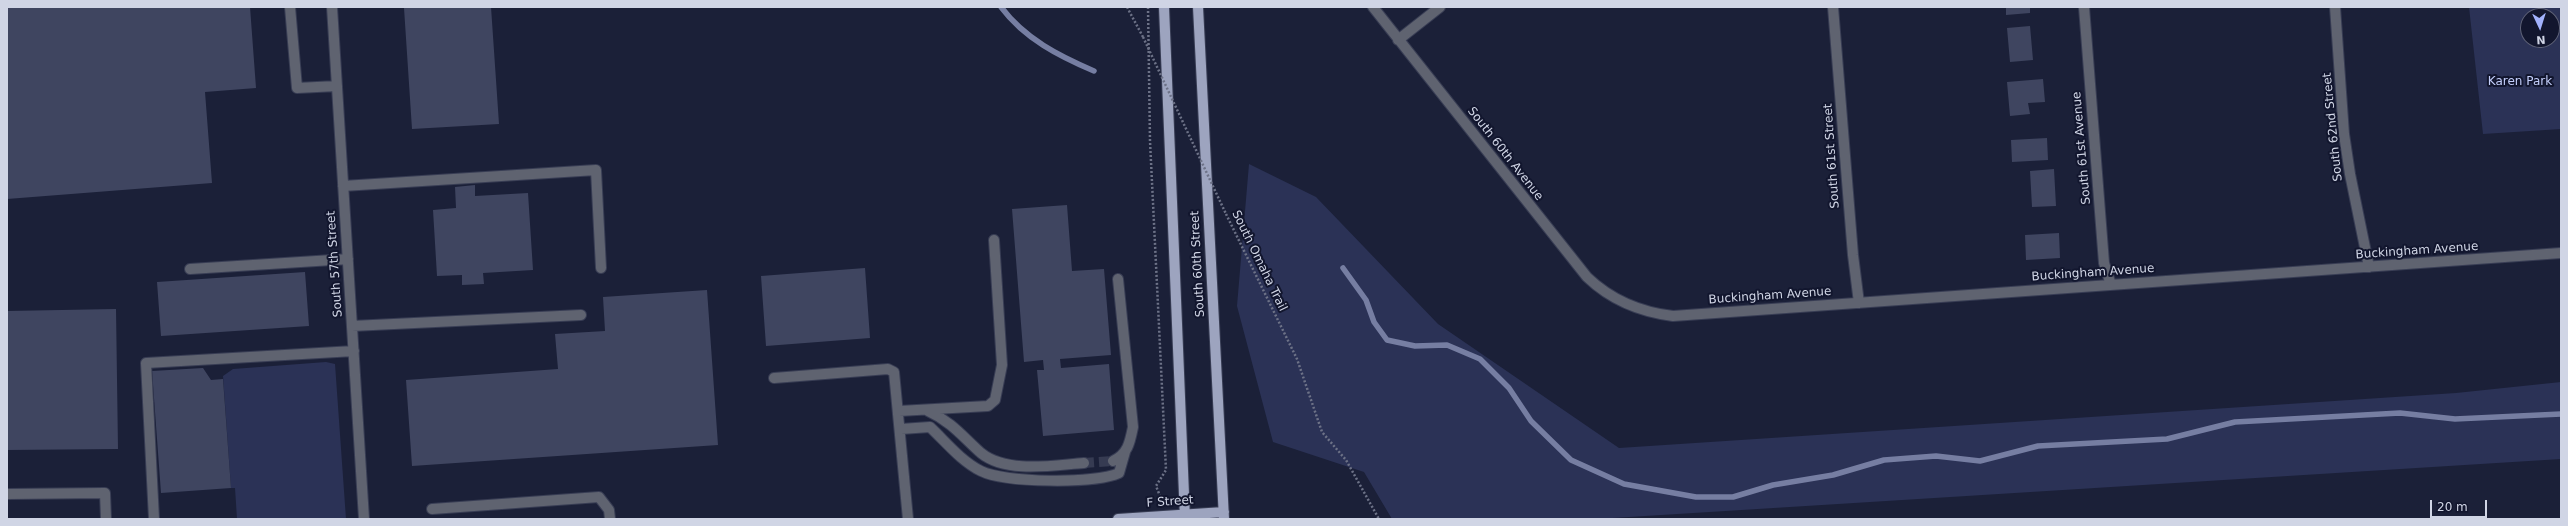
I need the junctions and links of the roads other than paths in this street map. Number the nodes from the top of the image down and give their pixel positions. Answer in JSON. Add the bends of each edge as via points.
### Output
{"nodes":[{"id":1,"x":290,"y":7,"type":"edge"},
{"id":2,"x":332,"y":7,"type":"edge"},
{"id":3,"x":1164,"y":7,"type":"edge"},
{"id":4,"x":1198,"y":7,"type":"edge"},
{"id":5,"x":1373,"y":7,"type":"edge"},
{"id":6,"x":1440,"y":7,"type":"edge"},
{"id":7,"x":1833,"y":7,"type":"edge"},
{"id":8,"x":2084,"y":7,"type":"edge"},
{"id":9,"x":2335,"y":7,"type":"edge"},
{"id":10,"x":1398,"y":40,"type":"junction"},
{"id":11,"x":337,"y":86,"type":"junction"},
{"id":12,"x":343,"y":186,"type":"junction"},
{"id":13,"x":994,"y":240,"type":"dead end"},
{"id":14,"x":2561,"y":253,"type":"edge"},
{"id":15,"x":348,"y":259,"type":"junction"},
{"id":16,"x":2369,"y":267,"type":"junction"},
{"id":17,"x":601,"y":268,"type":"dead end"},
{"id":18,"x":190,"y":269,"type":"dead end"},
{"id":19,"x":1118,"y":279,"type":"dead end"},
{"id":20,"x":2111,"y":285,"type":"junction"},
{"id":21,"x":1859,"y":302,"type":"junction"},
{"id":22,"x":1629,"y":306,"type":"joint"},
{"id":23,"x":581,"y":315,"type":"dead end"},
{"id":24,"x":352,"y":326,"type":"junction"},
{"id":25,"x":354,"y":351,"type":"junction"},
{"id":26,"x":774,"y":378,"type":"dead end"},
{"id":27,"x":926,"y":410,"type":"junction"},
{"id":28,"x":899,"y":411,"type":"junction"},
{"id":29,"x":901,"y":428,"type":"junction"},
{"id":30,"x":1126,"y":452,"type":"junction"},
{"id":31,"x":1113,"y":461,"type":"tunnel mouth"},
{"id":32,"x":1084,"y":463,"type":"tunnel mouth"},
{"id":33,"x":7,"y":494,"type":"edge"},
{"id":34,"x":432,"y":509,"type":"dead end"},
{"id":35,"x":1224,"y":515,"type":"edge"},
{"id":36,"x":1185,"y":517,"type":"edge"},
{"id":37,"x":106,"y":519,"type":"edge"},
{"id":38,"x":154,"y":519,"type":"edge"},
{"id":39,"x":364,"y":519,"type":"edge"},
{"id":40,"x":610,"y":519,"type":"edge"},
{"id":41,"x":908,"y":519,"type":"edge"},
{"id":42,"x":1118,"y":519,"type":"edge"}],
"edges":[{"from":1,"to":11,"type":"street","via":[[297,88]]},
{"from":2,"to":11,"type":"street","name":"South 57th Street"},
{"from":3,"to":36,"type":"main road","name":"South 60th Street"},
{"from":4,"to":35,"type":"main road","name":"South 60th Street"},
{"from":5,"to":10,"type":"street","name":"South 60th Avenue"},
{"from":6,"to":10,"type":"street"},
{"from":7,"to":21,"type":"street","name":"South 61st Street"},
{"from":8,"to":20,"type":"street","name":"South 61st Avenue","via":[[2104,263]]},
{"from":9,"to":16,"type":"street","name":"South 62nd Street","via":[[2344,134]]},
{"from":10,"to":22,"type":"street","name":"South 60th Avenue","via":[[1579,268],[1597,286]]},
{"from":11,"to":12,"type":"street","name":"South 57th Street"},
{"from":12,"to":15,"type":"street","name":"South 57th Street"},
{"from":12,"to":17,"type":"street","via":[[596,170]]},
{"from":13,"to":27,"type":"street","via":[[1002,365],[998,394],[988,406]]},
{"from":14,"to":16,"type":"street","name":"Buckingham Avenue"},
{"from":15,"to":18,"type":"street"},
{"from":15,"to":24,"type":"street","name":"South 57th Street"},
{"from":16,"to":20,"type":"street","name":"Buckingham Avenue"},
{"from":19,"to":30,"type":"street","via":[[1132,427]]},
{"from":20,"to":21,"type":"street","name":"Buckingham Avenue"},
{"from":21,"to":22,"type":"street","name":"Buckingham Avenue","via":[[1674,316]]},
{"from":23,"to":24,"type":"street"},
{"from":24,"to":25,"type":"street","name":"South 57th Street"},
{"from":25,"to":38,"type":"street","via":[[146,363]]},
{"from":25,"to":39,"type":"street","name":"South 57th Street"},
{"from":26,"to":28,"type":"street","via":[[888,368],[894,372]]},
{"from":27,"to":28,"type":"street"},
{"from":27,"to":32,"type":"street","via":[[946,419],[983,454],[999,463]]},
{"from":28,"to":29,"type":"street"},
{"from":29,"to":30,"type":"street","via":[[930,427],[980,471],[997,477],[1056,480],[1109,477],[1119,473]]},
{"from":29,"to":41,"type":"street"},
{"from":30,"to":31,"type":"street"},
{"from":33,"to":37,"type":"street","via":[[105,493]]},
{"from":34,"to":40,"type":"street","via":[[599,497],[609,510]]},
{"from":35,"to":36,"type":"main road","name":"F Street"},
{"from":36,"to":42,"type":"main road","name":"F Street"}]}
